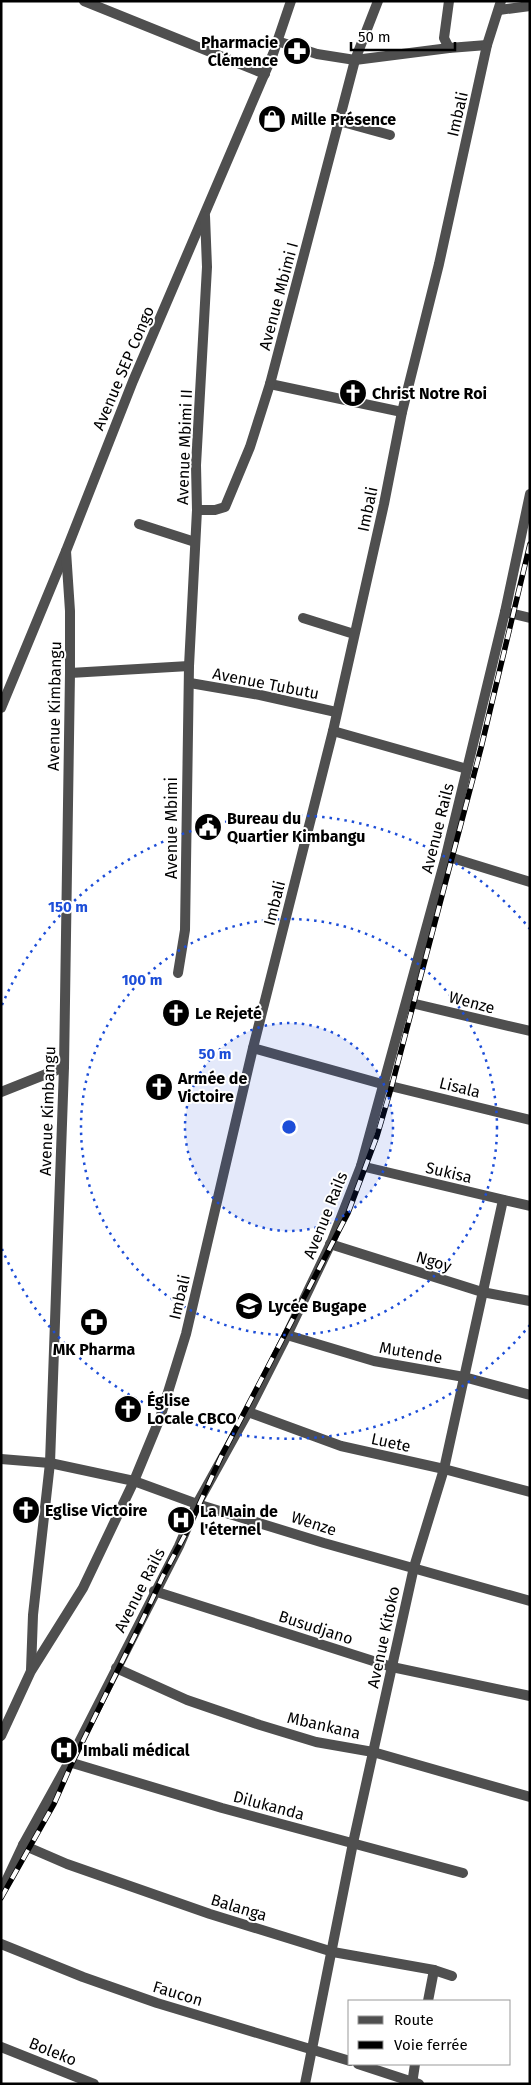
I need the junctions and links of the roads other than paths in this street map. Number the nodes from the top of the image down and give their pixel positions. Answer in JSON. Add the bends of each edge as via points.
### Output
{"nodes":[{"id":1,"x":85,"y":1,"type":"edge"},
{"id":2,"x":292,"y":1,"type":"edge"},
{"id":3,"x":378,"y":1,"type":"edge"},
{"id":4,"x":449,"y":1,"type":"edge"},
{"id":5,"x":500,"y":6,"type":"edge"},
{"id":6,"x":530,"y":6,"type":"edge"},
{"id":7,"x":277,"y":41,"type":"junction"},
{"id":8,"x":488,"y":45,"type":"junction"},
{"id":9,"x":449,"y":48,"type":"junction"},
{"id":10,"x":355,"y":60,"type":"junction"},
{"id":11,"x":265,"y":74,"type":"junction"},
{"id":12,"x":339,"y":121,"type":"junction"},
{"id":13,"x":390,"y":135,"type":"dead end"},
{"id":14,"x":205,"y":212,"type":"junction"},
{"id":15,"x":270,"y":384,"type":"junction"},
{"id":16,"x":402,"y":412,"type":"junction"},
{"id":17,"x":530,"y":494,"type":"edge"},
{"id":18,"x":197,"y":510,"type":"junction"},
{"id":19,"x":139,"y":524,"type":"dead end"},
{"id":20,"x":195,"y":542,"type":"junction"},
{"id":21,"x":66,"y":551,"type":"junction"},
{"id":22,"x":504,"y":612,"type":"junction"},
{"id":23,"x":303,"y":618,"type":"dead end"},
{"id":24,"x":530,"y":618,"type":"edge"},
{"id":25,"x":354,"y":634,"type":"junction"},
{"id":26,"x":189,"y":666,"type":"junction"},
{"id":27,"x":70,"y":673,"type":"junction"},
{"id":28,"x":190,"y":683,"type":"junction"},
{"id":29,"x":1,"y":708,"type":"edge"},
{"id":30,"x":336,"y":712,"type":"junction"},
{"id":31,"x":333,"y":731,"type":"junction"},
{"id":32,"x":467,"y":769,"type":"junction"},
{"id":33,"x":446,"y":856,"type":"junction"},
{"id":34,"x":530,"y":882,"type":"edge"},
{"id":35,"x":178,"y":973,"type":"dead end"},
{"id":36,"x":407,"y":1002,"type":"junction"},
{"id":37,"x":530,"y":1031,"type":"edge"},
{"id":38,"x":253,"y":1048,"type":"junction"},
{"id":39,"x":64,"y":1067,"type":"junction"},
{"id":40,"x":382,"y":1084,"type":"junction"},
{"id":41,"x":1,"y":1092,"type":"edge"},
{"id":42,"x":530,"y":1120,"type":"edge"},
{"id":43,"x":361,"y":1166,"type":"junction"},
{"id":44,"x":503,"y":1200,"type":"junction"},
{"id":45,"x":530,"y":1206,"type":"edge"},
{"id":46,"x":330,"y":1244,"type":"junction"},
{"id":47,"x":482,"y":1292,"type":"junction"},
{"id":48,"x":530,"y":1300,"type":"edge"},
{"id":49,"x":287,"y":1335,"type":"junction"},
{"id":50,"x":464,"y":1377,"type":"junction"},
{"id":51,"x":530,"y":1395,"type":"edge"},
{"id":52,"x":248,"y":1412,"type":"junction"},
{"id":53,"x":1,"y":1459,"type":"edge"},
{"id":54,"x":50,"y":1463,"type":"junction"},
{"id":55,"x":444,"y":1469,"type":"junction"},
{"id":56,"x":134,"y":1481,"type":"junction"},
{"id":57,"x":530,"y":1492,"type":"edge"},
{"id":58,"x":197,"y":1504,"type":"junction"},
{"id":59,"x":414,"y":1567,"type":"junction"},
{"id":60,"x":154,"y":1591,"type":"junction"},
{"id":61,"x":530,"y":1601,"type":"edge"},
{"id":62,"x":392,"y":1667,"type":"junction"},
{"id":63,"x":116,"y":1668,"type":"junction"},
{"id":64,"x":31,"y":1671,"type":"junction"},
{"id":65,"x":530,"y":1696,"type":"edge"},
{"id":66,"x":1,"y":1736,"type":"edge"},
{"id":67,"x":373,"y":1752,"type":"junction"},
{"id":68,"x":68,"y":1762,"type":"junction"},
{"id":69,"x":530,"y":1797,"type":"edge"},
{"id":70,"x":353,"y":1843,"type":"junction"},
{"id":71,"x":23,"y":1846,"type":"junction"},
{"id":72,"x":463,"y":1873,"type":"dead end"},
{"id":73,"x":1,"y":1892,"type":"edge"},
{"id":74,"x":1,"y":1944,"type":"edge"},
{"id":75,"x":333,"y":1952,"type":"junction"},
{"id":76,"x":434,"y":1970,"type":"junction"},
{"id":77,"x":452,"y":1976,"type":"dead end"},
{"id":78,"x":428,"y":2000,"type":"edge"},
{"id":79,"x":1,"y":2046,"type":"edge"},
{"id":80,"x":312,"y":2048,"type":"junction"},
{"id":81,"x":348,"y":2060,"type":"edge"},
{"id":82,"x":361,"y":2065,"type":"edge"},
{"id":83,"x":416,"y":2065,"type":"edge"},
{"id":84,"x":414,"y":2083,"type":"edge"},
{"id":85,"x":94,"y":2084,"type":"edge"},
{"id":86,"x":305,"y":2084,"type":"edge"}],
"edges":[{"from":1,"to":11,"type":"street"},
{"from":2,"to":7,"type":"street","name":"Avenue SEP Congo"},
{"from":3,"to":10,"type":"street","name":"Avenue Mbimi I"},
{"from":4,"to":9,"type":"street","via":[[444,38]]},
{"from":5,"to":6,"type":"street"},
{"from":5,"to":8,"type":"street","name":"Imbali"},
{"from":7,"to":10,"type":"street","via":[[317,54]]},
{"from":7,"to":11,"type":"street","name":"Avenue SEP Congo"},
{"from":8,"to":9,"type":"street"},
{"from":8,"to":16,"type":"street","name":"Imbali"},
{"from":9,"to":10,"type":"street"},
{"from":10,"to":12,"type":"street","name":"Avenue Mbimi I"},
{"from":11,"to":14,"type":"street","name":"Avenue SEP Congo"},
{"from":12,"to":13,"type":"street"},
{"from":12,"to":15,"type":"street","name":"Avenue Mbimi I"},
{"from":14,"to":18,"type":"street","name":"Avenue Mbimi II","via":[[207,267],[196,465]]},
{"from":14,"to":21,"type":"street","name":"Avenue SEP Congo","via":[[133,381]]},
{"from":15,"to":16,"type":"street"},
{"from":15,"to":18,"type":"street","name":"Avenue Mbimi I","via":[[250,447],[225,507]]},
{"from":16,"to":25,"type":"street","name":"Imbali"},
{"from":17,"to":22,"type":"street","name":"Avenue Rails"},
{"from":18,"to":20,"type":"street","name":"Avenue Mbimi II"},
{"from":19,"to":20,"type":"street"},
{"from":20,"to":26,"type":"street","name":"Avenue Mbimi II"},
{"from":21,"to":27,"type":"street","name":"Avenue Kimbangu"},
{"from":21,"to":29,"type":"street","name":"Avenue SEP Congo"},
{"from":22,"to":24,"type":"street"},
{"from":22,"to":32,"type":"street","name":"Avenue Rails"},
{"from":23,"to":25,"type":"street"},
{"from":25,"to":30,"type":"street","name":"Imbali"},
{"from":26,"to":27,"type":"street"},
{"from":26,"to":28,"type":"street","name":"Avenue Mbimi II"},
{"from":27,"to":39,"type":"street","name":"Avenue Kimbangu"},
{"from":28,"to":30,"type":"street","name":"Avenue Tubutu"},
{"from":28,"to":35,"type":"street","name":"Avenue Mbimi","via":[[185,930]]},
{"from":30,"to":31,"type":"street","name":"Imbali"},
{"from":31,"to":32,"type":"street"},
{"from":31,"to":38,"type":"street","name":"Imbali"},
{"from":32,"to":33,"type":"street","name":"Avenue Rails"},
{"from":33,"to":34,"type":"street"},
{"from":33,"to":36,"type":"street","name":"Avenue Rails"},
{"from":36,"to":37,"type":"street","name":"Wenze"},
{"from":36,"to":40,"type":"street","name":"Avenue Rails"},
{"from":38,"to":40,"type":"street","name":"Lisala"},
{"from":38,"to":56,"type":"street","name":"Imbali","via":[[186,1334],[160,1418]]},
{"from":39,"to":41,"type":"street"},
{"from":39,"to":54,"type":"street","name":"Avenue Kimbangu"},
{"from":40,"to":42,"type":"street","name":"Lisala"},
{"from":40,"to":43,"type":"street","name":"Avenue Rails"},
{"from":43,"to":44,"type":"street","name":"Sukisa"},
{"from":43,"to":46,"type":"street","name":"Avenue Rails"},
{"from":44,"to":45,"type":"street","name":"Sukisa"},
{"from":44,"to":47,"type":"street","name":"Avenue Kitoko"},
{"from":46,"to":47,"type":"street","name":"Ngoy"},
{"from":46,"to":49,"type":"street","name":"Avenue Rails"},
{"from":47,"to":48,"type":"street","name":"Ngoy"},
{"from":47,"to":50,"type":"street","name":"Avenue Kitoko"},
{"from":49,"to":50,"type":"street","name":"Mutende","via":[[374,1361]]},
{"from":49,"to":52,"type":"street","name":"Avenue Rails"},
{"from":50,"to":51,"type":"street","name":"Mutende"},
{"from":50,"to":55,"type":"street","name":"Avenue Kitoko"},
{"from":52,"to":55,"type":"street","name":"Luete","via":[[341,1446]]},
{"from":52,"to":58,"type":"street","name":"Avenue Rails"},
{"from":53,"to":54,"type":"street","name":"Wenze"},
{"from":54,"to":56,"type":"street","name":"Wenze"},
{"from":54,"to":64,"type":"street","name":"Avenue Kimbangu","via":[[33,1615]]},
{"from":55,"to":57,"type":"street","name":"Luete"},
{"from":55,"to":59,"type":"street","name":"Avenue Kitoko"},
{"from":56,"to":58,"type":"street","name":"Wenze"},
{"from":56,"to":64,"type":"street","name":"Imbali","via":[[83,1588]]},
{"from":58,"to":59,"type":"street","name":"Wenze"},
{"from":58,"to":60,"type":"street","name":"Avenue Rails"},
{"from":59,"to":61,"type":"street","name":"Wenze"},
{"from":59,"to":62,"type":"street","name":"Avenue Kitoko"},
{"from":60,"to":62,"type":"street","name":"Busudjano"},
{"from":60,"to":63,"type":"street","name":"Avenue Rails"},
{"from":62,"to":65,"type":"street","name":"Busudjano"},
{"from":62,"to":67,"type":"street","name":"Avenue Kitoko"},
{"from":63,"to":67,"type":"street","name":"Mbankana","via":[[187,1700],[260,1725],[316,1742]]},
{"from":63,"to":68,"type":"street","name":"Avenue Rails"},
{"from":64,"to":66,"type":"street","name":"Imbali"},
{"from":67,"to":69,"type":"street","name":"Mbankana"},
{"from":67,"to":70,"type":"street","name":"Avenue Kitoko"},
{"from":68,"to":70,"type":"street","name":"Dilukanda"},
{"from":68,"to":71,"type":"street","name":"Avenue Rails"},
{"from":70,"to":72,"type":"street","name":"Dilukanda"},
{"from":70,"to":75,"type":"street","name":"Avenue Kitoko"},
{"from":71,"to":73,"type":"street","name":"Avenue Rails"},
{"from":71,"to":75,"type":"street","name":"Balanga","via":[[210,1914]]},
{"from":74,"to":80,"type":"street","name":"Faucon","via":[[157,2003]]},
{"from":75,"to":76,"type":"street","name":"Balanga"},
{"from":75,"to":80,"type":"street","name":"Avenue Kitoko"},
{"from":76,"to":77,"type":"street","name":"Balanga"},
{"from":76,"to":78,"type":"street"},
{"from":79,"to":85,"type":"street","name":"Boleko"},
{"from":80,"to":81,"type":"street","name":"Faucon"},
{"from":80,"to":86,"type":"street","name":"Avenue Kitoko"},
{"from":82,"to":84,"type":"street"},
{"from":83,"to":84,"type":"street"}]}
